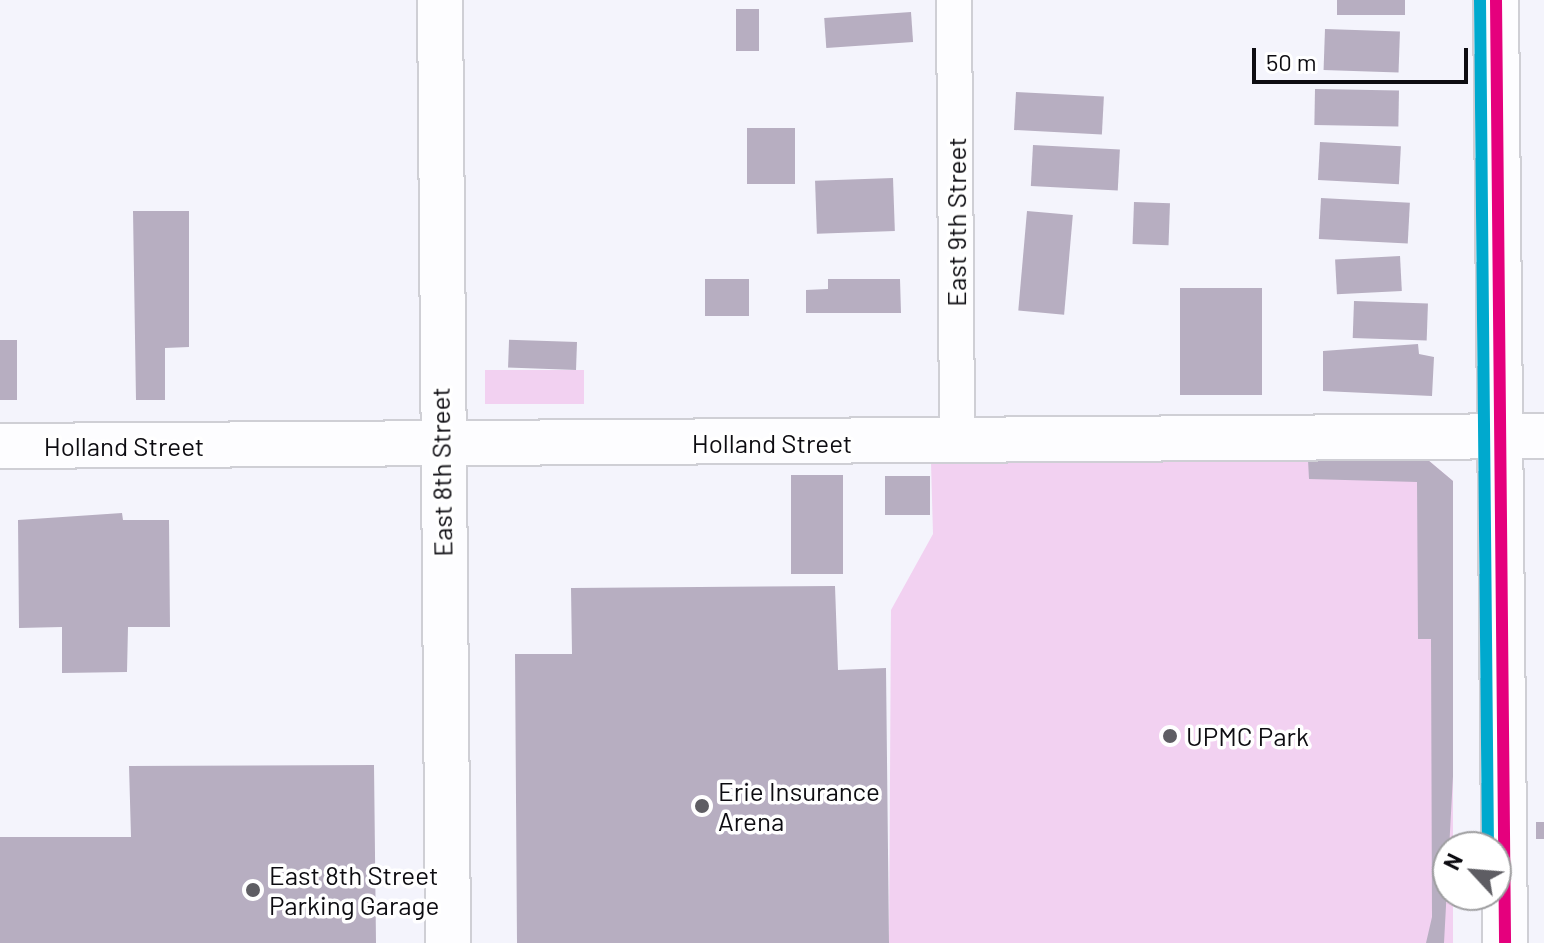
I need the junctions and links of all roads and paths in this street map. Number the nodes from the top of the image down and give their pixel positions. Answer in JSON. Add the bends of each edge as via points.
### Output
{"nodes":[{"id":1,"x":440,"y":0,"type":"edge"},
{"id":2,"x":954,"y":0,"type":"edge"},
{"id":3,"x":1496,"y":0,"type":"edge"},
{"id":4,"x":1523,"y":436,"type":"edge"},
{"id":5,"x":957,"y":443,"type":"junction"},
{"id":6,"x":0,"y":446,"type":"edge"},
{"id":7,"x":440,"y":447,"type":"junction"},
{"id":8,"x":448,"y":943,"type":"edge"},
{"id":9,"x":1505,"y":943,"type":"edge"}],
"edges":[{"from":1,"to":7,"type":"street","name":"East 8th Street"},
{"from":2,"to":5,"type":"street","name":"East 9th Street"},
{"from":3,"to":4,"type":"street"},
{"from":4,"to":5,"type":"street","name":"Holland Street"},
{"from":4,"to":9,"type":"street"},
{"from":5,"to":7,"type":"street","name":"Holland Street"},
{"from":6,"to":7,"type":"street","name":"Holland Street"},
{"from":7,"to":8,"type":"street","name":"East 8th Street"}]}
